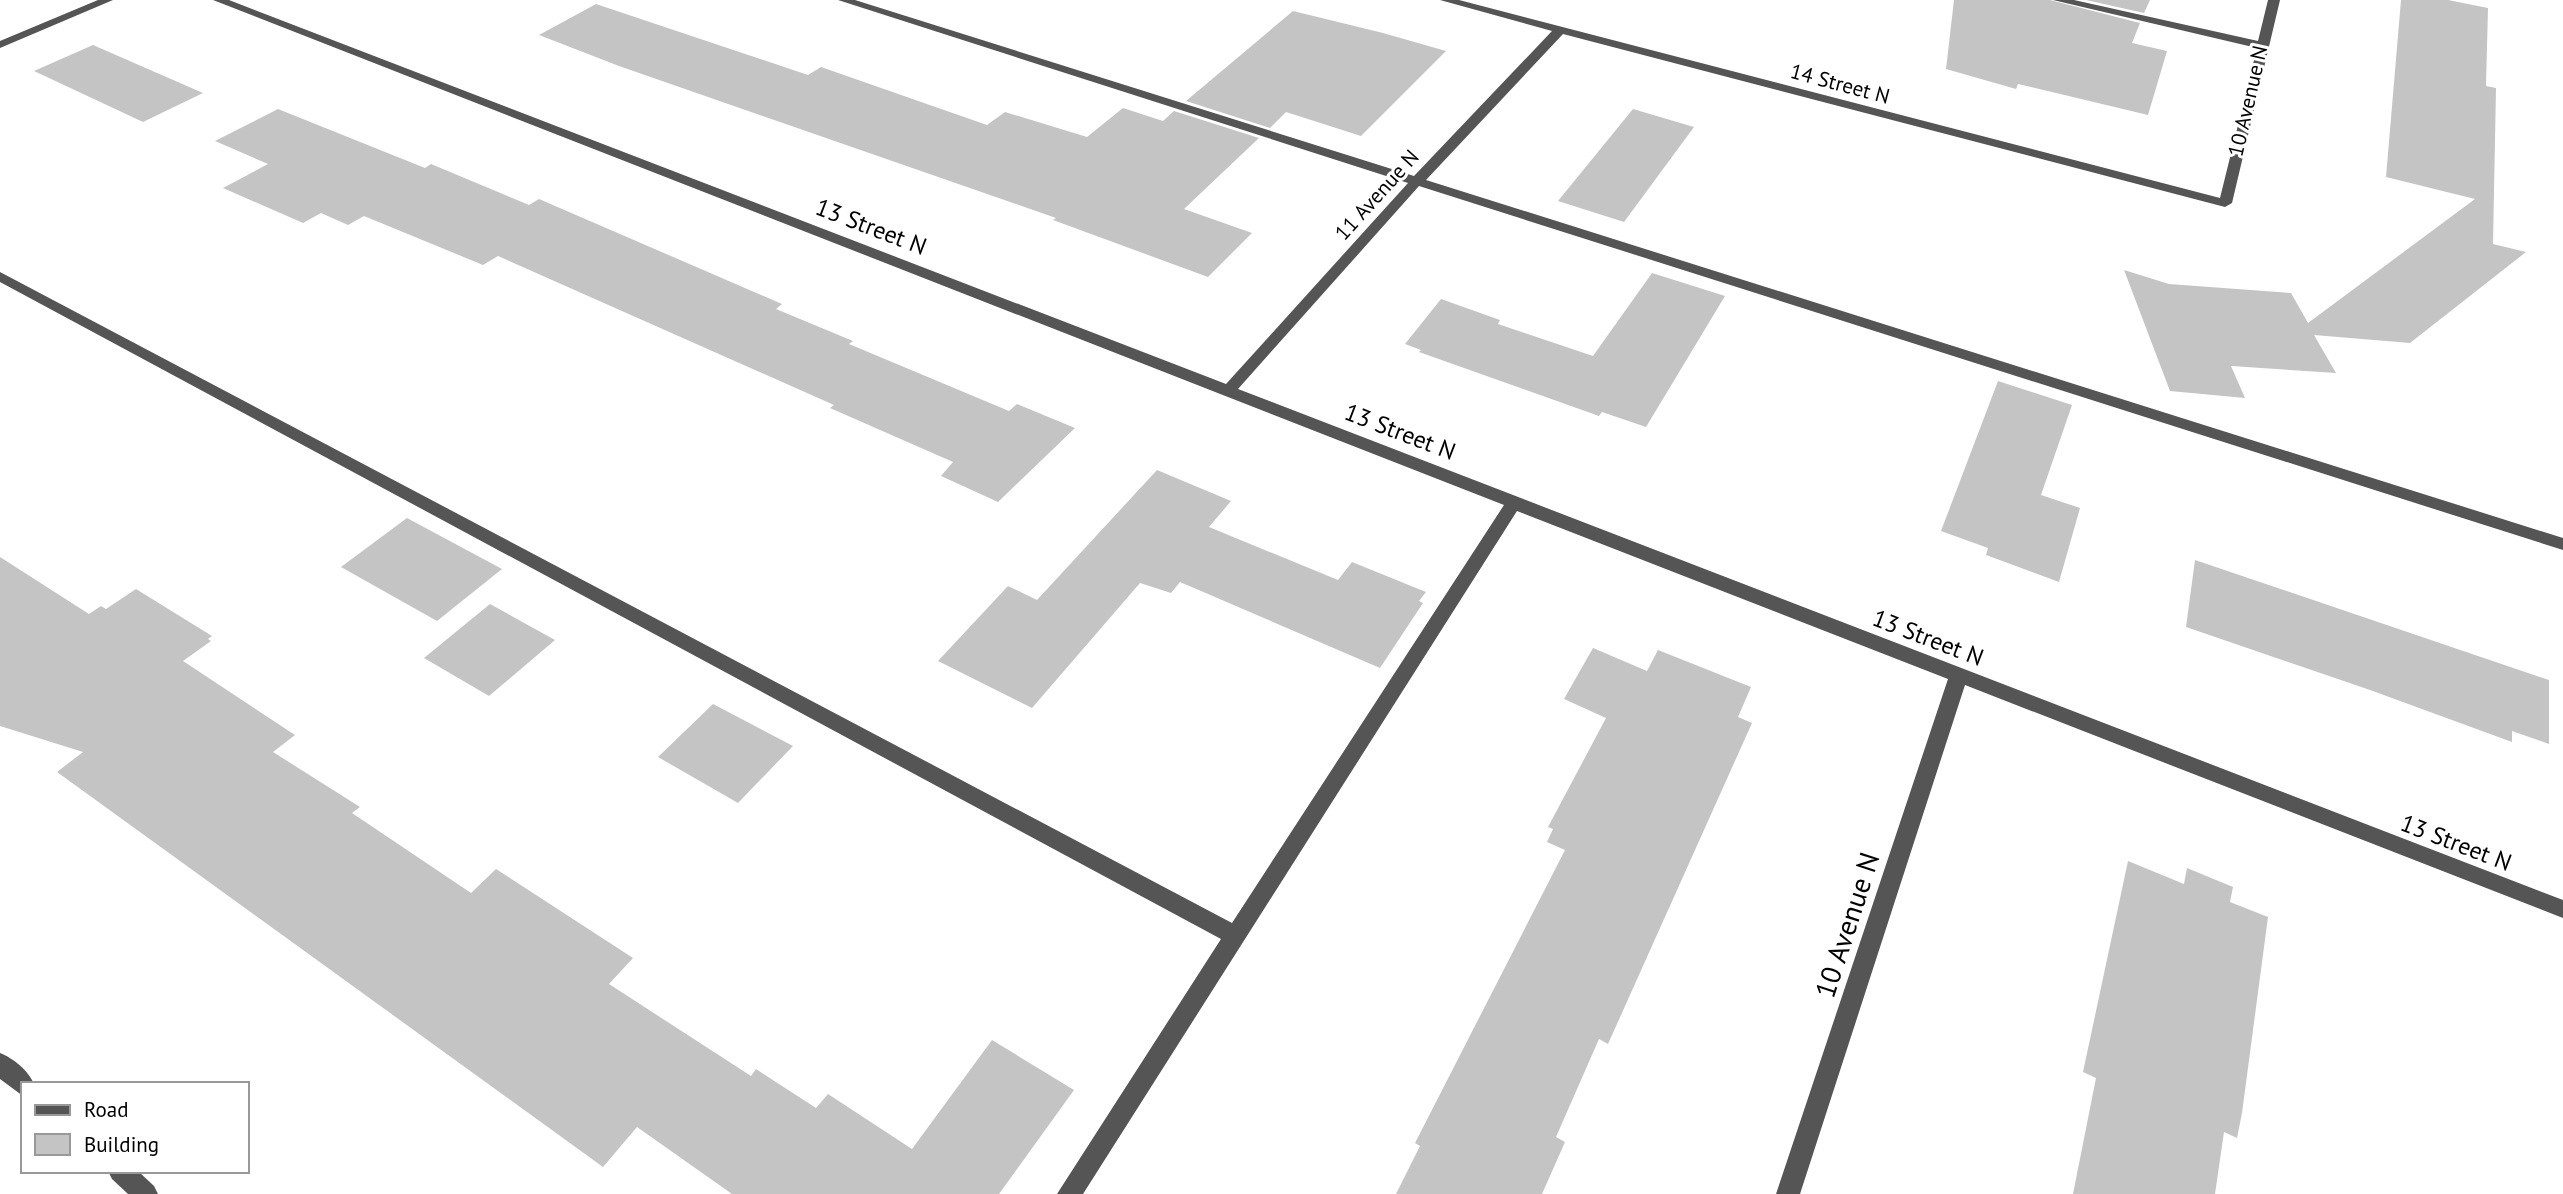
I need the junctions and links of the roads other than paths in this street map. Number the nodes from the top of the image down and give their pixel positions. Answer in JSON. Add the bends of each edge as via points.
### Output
{"nodes":[{"id":1,"x":107,"y":0,"type":"edge"},
{"id":2,"x":219,"y":0,"type":"edge"},
{"id":3,"x":844,"y":0,"type":"edge"},
{"id":4,"x":1446,"y":0,"type":"edge"},
{"id":5,"x":2059,"y":0,"type":"edge"},
{"id":6,"x":2274,"y":0,"type":"edge"},
{"id":7,"x":1559,"y":31,"type":"junction"},
{"id":8,"x":0,"y":45,"type":"edge"},
{"id":9,"x":2261,"y":45,"type":"junction"},
{"id":10,"x":1418,"y":181,"type":"junction"},
{"id":11,"x":2225,"y":203,"type":"joint"},
{"id":12,"x":0,"y":276,"type":"edge"},
{"id":13,"x":1229,"y":390,"type":"junction"},
{"id":14,"x":1515,"y":501,"type":"junction"},
{"id":15,"x":2563,"y":544,"type":"edge"},
{"id":16,"x":1959,"y":674,"type":"junction"},
{"id":17,"x":2563,"y":909,"type":"edge"},
{"id":18,"x":1237,"y":936,"type":"junction"},
{"id":19,"x":0,"y":1065,"type":"edge"},
{"id":20,"x":21,"y":1083,"type":"edge"},
{"id":21,"x":122,"y":1173,"type":"edge"},
{"id":22,"x":146,"y":1194,"type":"edge"},
{"id":23,"x":1069,"y":1194,"type":"edge"},
{"id":24,"x":1788,"y":1194,"type":"edge"}],
"edges":[{"from":1,"to":8,"type":"street"},
{"from":2,"to":13,"type":"street","name":"13 Street N"},
{"from":3,"to":10,"type":"street"},
{"from":4,"to":7,"type":"street","name":"14 Street N"},
{"from":5,"to":9,"type":"street"},
{"from":6,"to":9,"type":"street","name":"10 Avenue N"},
{"from":7,"to":10,"type":"street","name":"11 Avenue N"},
{"from":7,"to":11,"type":"street","name":"14 Street N"},
{"from":9,"to":11,"type":"street","name":"10 Avenue N"},
{"from":10,"to":13,"type":"street","name":"11 Avenue N"},
{"from":10,"to":15,"type":"street"},
{"from":12,"to":18,"type":"street"},
{"from":13,"to":14,"type":"street","name":"13 Street N"},
{"from":14,"to":16,"type":"street","name":"13 Street N"},
{"from":14,"to":18,"type":"street"},
{"from":16,"to":17,"type":"street","name":"13 Street N"},
{"from":16,"to":24,"type":"street","name":"10 Avenue N"},
{"from":18,"to":23,"type":"street"},
{"from":19,"to":20,"type":"street"},
{"from":21,"to":22,"type":"street"}]}
